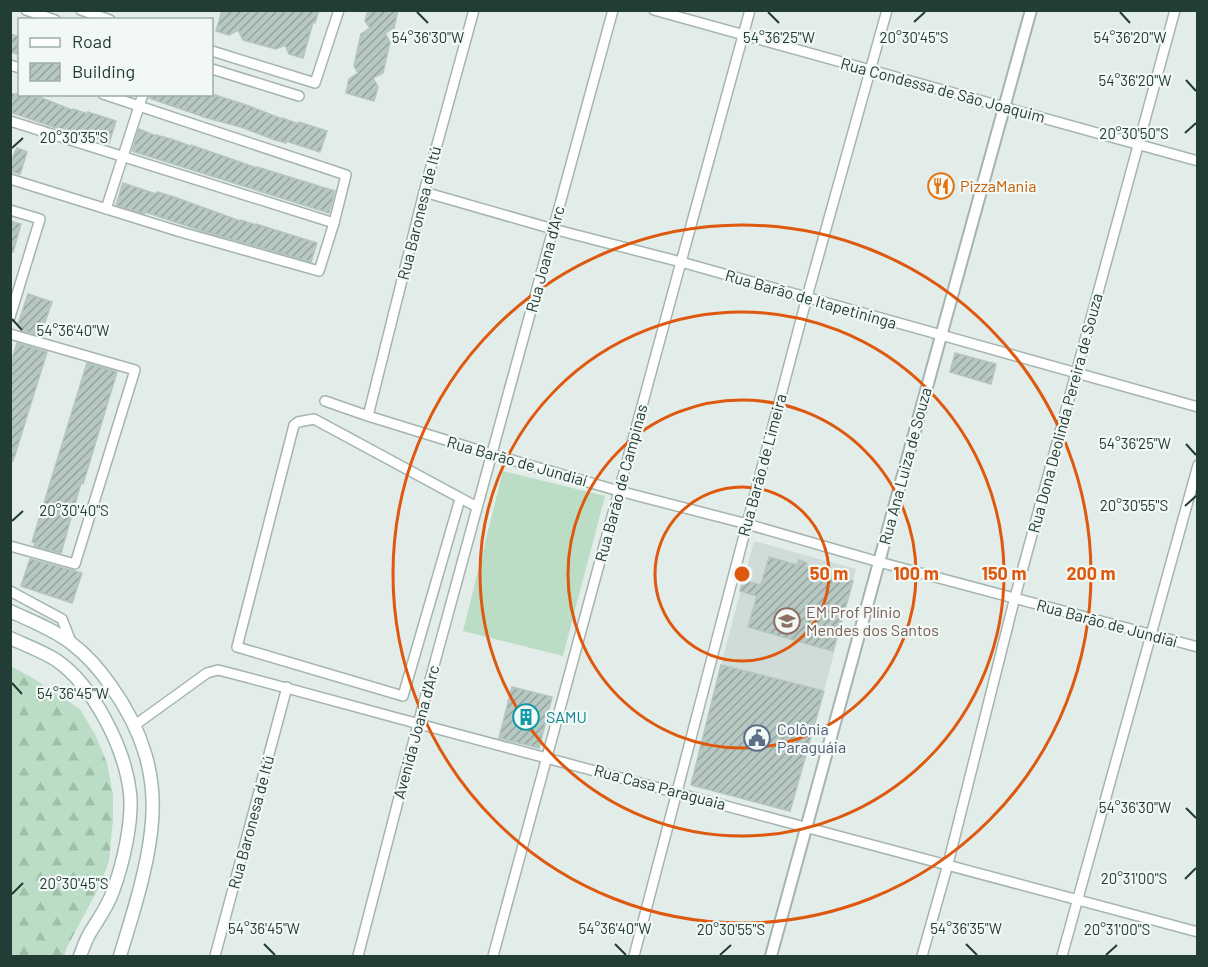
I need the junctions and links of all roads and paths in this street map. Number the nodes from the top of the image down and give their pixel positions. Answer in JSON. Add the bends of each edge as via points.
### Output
{"nodes":[{"id":1,"x":26,"y":10,"type":"edge"},
{"id":2,"x":81,"y":10,"type":"edge"},
{"id":3,"x":339,"y":10,"type":"edge"},
{"id":4,"x":474,"y":10,"type":"edge"},
{"id":5,"x":613,"y":10,"type":"edge"},
{"id":6,"x":654,"y":10,"type":"edge"},
{"id":7,"x":750,"y":10,"type":"edge"},
{"id":8,"x":887,"y":10,"type":"edge"},
{"id":9,"x":1031,"y":10,"type":"edge"},
{"id":10,"x":1175,"y":10,"type":"edge"},
{"id":11,"x":48,"y":18,"type":"edge"},
{"id":12,"x":104,"y":18,"type":"edge"},
{"id":13,"x":744,"y":35,"type":"junction"},
{"id":14,"x":213,"y":51,"type":"edge"},
{"id":15,"x":213,"y":69,"type":"edge"},
{"id":16,"x":870,"y":70,"type":"junction"},
{"id":17,"x":109,"y":96,"type":"edge"},
{"id":18,"x":142,"y":96,"type":"edge"},
{"id":19,"x":299,"y":96,"type":"dead end"},
{"id":20,"x":140,"y":106,"type":"junction"},
{"id":21,"x":1004,"y":107,"type":"junction"},
{"id":22,"x":10,"y":121,"type":"edge"},
{"id":23,"x":1138,"y":144,"type":"junction"},
{"id":24,"x":122,"y":156,"type":"junction"},
{"id":25,"x":1197,"y":161,"type":"edge"},
{"id":26,"x":10,"y":179,"type":"edge"},
{"id":27,"x":424,"y":192,"type":"junction"},
{"id":28,"x":106,"y":209,"type":"junction"},
{"id":29,"x":10,"y":210,"type":"edge"},
{"id":30,"x":334,"y":223,"type":"junction"},
{"id":31,"x":553,"y":229,"type":"junction"},
{"id":32,"x":681,"y":262,"type":"junction"},
{"id":33,"x":807,"y":297,"type":"junction"},
{"id":34,"x":10,"y":316,"type":"edge"},
{"id":35,"x":10,"y":334,"type":"edge"},
{"id":36,"x":940,"y":336,"type":"junction"},
{"id":37,"x":1076,"y":373,"type":"junction"},
{"id":38,"x":325,"y":401,"type":"dead end"},
{"id":39,"x":1197,"y":406,"type":"edge"},
{"id":40,"x":368,"y":416,"type":"junction"},
{"id":41,"x":491,"y":454,"type":"junction"},
{"id":42,"x":1197,"y":465,"type":"edge"},
{"id":43,"x":619,"y":491,"type":"junction"},
{"id":44,"x":460,"y":499,"type":"junction"},
{"id":45,"x":477,"y":507,"type":"junction"},
{"id":46,"x":747,"y":524,"type":"junction"},
{"id":47,"x":10,"y":546,"type":"edge"},
{"id":48,"x":879,"y":562,"type":"junction"},
{"id":49,"x":10,"y":591,"type":"edge"},
{"id":50,"x":1015,"y":597,"type":"junction"},
{"id":51,"x":10,"y":611,"type":"edge"},
{"id":52,"x":1151,"y":634,"type":"junction"},
{"id":53,"x":10,"y":638,"type":"edge"},
{"id":54,"x":71,"y":642,"type":"junction"},
{"id":55,"x":1197,"y":647,"type":"edge"},
{"id":56,"x":288,"y":687,"type":"junction"},
{"id":57,"x":418,"y":724,"type":"junction"},
{"id":58,"x":135,"y":725,"type":"junction"},
{"id":59,"x":547,"y":757,"type":"junction"},
{"id":60,"x":678,"y":792,"type":"junction"},
{"id":61,"x":807,"y":827,"type":"junction"},
{"id":62,"x":948,"y":864,"type":"junction"},
{"id":63,"x":1078,"y":900,"type":"junction"},
{"id":64,"x":1197,"y":932,"type":"edge"},
{"id":65,"x":80,"y":957,"type":"edge"},
{"id":66,"x":120,"y":957,"type":"edge"},
{"id":67,"x":215,"y":957,"type":"edge"},
{"id":68,"x":358,"y":957,"type":"edge"},
{"id":69,"x":493,"y":957,"type":"edge"},
{"id":70,"x":633,"y":957,"type":"edge"},
{"id":71,"x":771,"y":957,"type":"edge"},
{"id":72,"x":922,"y":957,"type":"edge"},
{"id":73,"x":1062,"y":957,"type":"edge"}],
"edges":[{"from":1,"to":11,"type":"street"},
{"from":2,"to":12,"type":"street"},
{"from":3,"to":14,"type":"street","via":[[315,83]]},
{"from":4,"to":27,"type":"street","name":"Rua Baronesa de Itú"},
{"from":5,"to":31,"type":"street","name":"Rua Joana d'Arc"},
{"from":6,"to":13,"type":"street","name":"Rua Condessa de São Joaquim"},
{"from":7,"to":13,"type":"street","name":"Rua Barão de Campinas"},
{"from":8,"to":16,"type":"street","name":"Rua Barão de Limeira"},
{"from":9,"to":21,"type":"street","name":"Rua Ana Luiza de Souza"},
{"from":10,"to":23,"type":"street","name":"Rua Dona Deolinda Pereira de Souza"},
{"from":13,"to":16,"type":"street","name":"Rua Condessa de São Joaquim"},
{"from":13,"to":32,"type":"street","name":"Rua Barão de Campinas"},
{"from":15,"to":19,"type":"street"},
{"from":16,"to":21,"type":"street","name":"Rua Condessa de São Joaquim"},
{"from":16,"to":33,"type":"street","name":"Rua Barão de Limeira"},
{"from":17,"to":20,"type":"street"},
{"from":18,"to":20,"type":"street"},
{"from":20,"to":24,"type":"street"},
{"from":20,"to":30,"type":"street","via":[[346,175]]},
{"from":21,"to":23,"type":"street","name":"Rua Condessa de São Joaquim"},
{"from":21,"to":36,"type":"street","name":"Rua Ana Luiza de Souza"},
{"from":22,"to":24,"type":"street"},
{"from":23,"to":25,"type":"street","name":"Rua Condessa de São Joaquim"},
{"from":23,"to":37,"type":"street","name":"Rua Dona Deolinda Pereira de Souza"},
{"from":24,"to":28,"type":"street"},
{"from":24,"to":30,"type":"street"},
{"from":26,"to":28,"type":"street"},
{"from":27,"to":31,"type":"street","name":"Rua Barão de Itapetininga"},
{"from":27,"to":40,"type":"street","name":"Rua Baronesa de Itú"},
{"from":28,"to":30,"type":"street","via":[[319,271]]},
{"from":29,"to":34,"type":"street","via":[[40,219]]},
{"from":31,"to":32,"type":"street","name":"Rua Barão de Itapetininga"},
{"from":31,"to":41,"type":"street","name":"Rua Joana d'Arc"},
{"from":32,"to":33,"type":"street","name":"Rua Barão de Itapetininga"},
{"from":32,"to":43,"type":"street","name":"Rua Barão de Campinas"},
{"from":33,"to":36,"type":"street","name":"Rua Barão de Itapetininga"},
{"from":33,"to":46,"type":"street","name":"Rua Barão de Limeira"},
{"from":35,"to":47,"type":"street","via":[[135,369],[75,564]]},
{"from":36,"to":37,"type":"street","name":"Rua Barão de Itapetininga"},
{"from":36,"to":48,"type":"street","name":"Rua Ana Luiza de Souza"},
{"from":37,"to":39,"type":"street","name":"Rua Barão de Itapetininga"},
{"from":37,"to":50,"type":"street","name":"Rua Dona Deolinda Pereira de Souza"},
{"from":38,"to":40,"type":"street","name":"Rua Barão de Jundiaí"},
{"from":40,"to":41,"type":"street","name":"Rua Barão de Jundiaí"},
{"from":41,"to":43,"type":"street","name":"Rua Barão de Jundiaí"},
{"from":41,"to":45,"type":"street","name":"Rua Joana d'Arc"},
{"from":42,"to":52,"type":"street"},
{"from":43,"to":46,"type":"street","name":"Rua Barão de Jundiaí"},
{"from":43,"to":59,"type":"street","name":"Rua Barão de Campinas"},
{"from":44,"to":44,"type":"street","via":[[314,419],[298,422],[294,425],[237,647],[403,696]]},
{"from":44,"to":45,"type":"street"},
{"from":45,"to":57,"type":"street","name":"Avenida Joana d'Arc"},
{"from":46,"to":48,"type":"street","name":"Rua Barão de Jundiaí"},
{"from":46,"to":60,"type":"street","name":"Rua Barão de Limeira"},
{"from":48,"to":50,"type":"street","name":"Rua Barão de Jundiaí"},
{"from":48,"to":61,"type":"street","name":"Rua Ana Luiza de Souza"},
{"from":49,"to":54,"type":"street","via":[[62,619]]},
{"from":50,"to":52,"type":"street","name":"Rua Barão de Jundiaí"},
{"from":50,"to":62,"type":"street","name":"Rua Dona Deolinda Pereira de Souza"},
{"from":51,"to":54,"type":"main road"},
{"from":52,"to":55,"type":"street","name":"Rua Barão de Jundiaí"},
{"from":52,"to":63,"type":"street"},
{"from":53,"to":65,"type":"main road","via":[[56,660],[74,676],[101,711],[124,766],[130,794],[121,868]]},
{"from":54,"to":58,"type":"main road","via":[[108,681]]},
{"from":56,"to":57,"type":"street","name":"Rua Casa Paraguaia"},
{"from":56,"to":58,"type":"street","name":"Rua Casa Paraguaia","via":[[218,670],[207,673]]},
{"from":56,"to":67,"type":"street","name":"Rua Baronesa de Itú"},
{"from":57,"to":59,"type":"street","name":"Rua Casa Paraguaia"},
{"from":57,"to":68,"type":"street","name":"Avenida Joana d'Arc"},
{"from":58,"to":66,"type":"main road","via":[[150,772],[151,833]]},
{"from":59,"to":60,"type":"street","name":"Rua Casa Paraguaia"},
{"from":59,"to":69,"type":"street","name":"Rua Barão de Campinas"},
{"from":60,"to":61,"type":"street","name":"Rua Casa Paraguaia"},
{"from":60,"to":70,"type":"street","name":"Rua Barão de Limeira"},
{"from":61,"to":62,"type":"street","name":"Rua Casa Paraguaia"},
{"from":61,"to":71,"type":"street","name":"Rua Ana Luiza de Souza"},
{"from":62,"to":63,"type":"street","name":"Rua Casa Paraguaia"},
{"from":62,"to":72,"type":"street","name":"Rua Dona Deolinda Pereira de Souza"},
{"from":63,"to":64,"type":"street","name":"Rua Casa Paraguaia"},
{"from":63,"to":73,"type":"street"}]}
